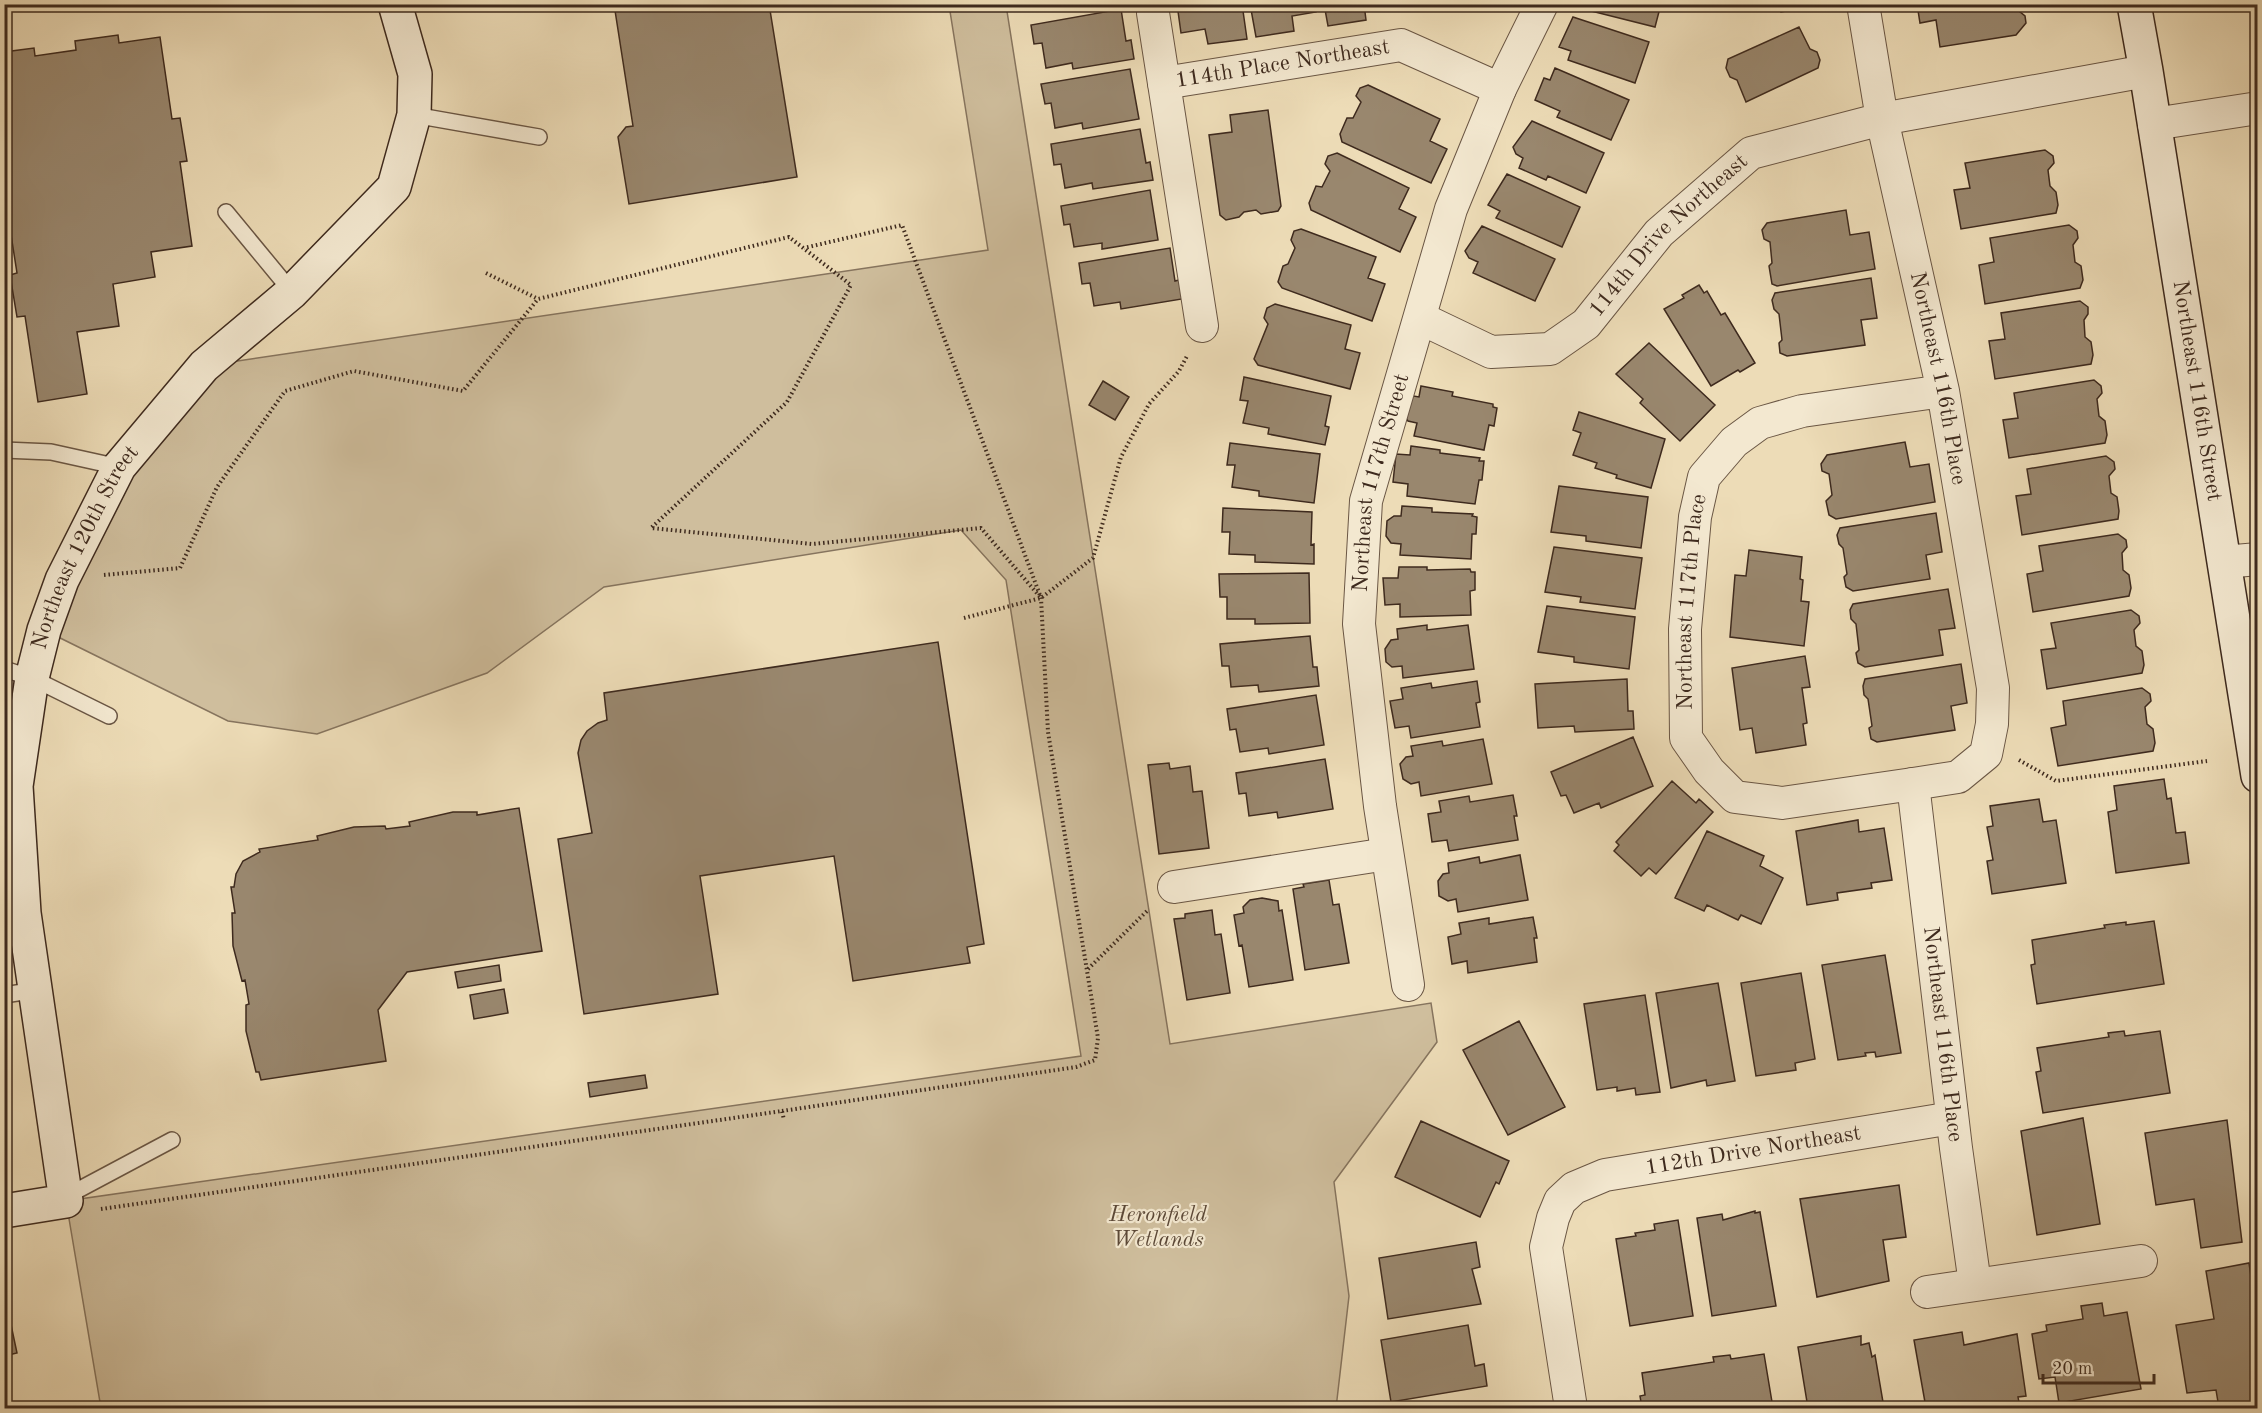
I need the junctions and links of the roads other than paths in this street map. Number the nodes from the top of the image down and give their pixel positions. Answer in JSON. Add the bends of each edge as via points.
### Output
{"nodes":[{"id":1,"x":395,"y":4,"type":"edge"},
{"id":2,"x":1542,"y":4,"type":"edge"},
{"id":3,"x":1863,"y":4,"type":"edge"},
{"id":4,"x":2134,"y":4,"type":"edge"},
{"id":5,"x":1153,"y":13,"type":"dead end"},
{"id":6,"x":2146,"y":71,"type":"junction"},
{"id":7,"x":1164,"y":83,"type":"junction"},
{"id":8,"x":1500,"y":89,"type":"junction"},
{"id":9,"x":2258,"y":108,"type":"edge"},
{"id":10,"x":414,"y":115,"type":"junction"},
{"id":11,"x":1882,"y":119,"type":"junction"},
{"id":12,"x":2154,"y":124,"type":"junction"},
{"id":13,"x":539,"y":137,"type":"dead end"},
{"id":14,"x":226,"y":212,"type":"dead end"},
{"id":15,"x":291,"y":292,"type":"junction"},
{"id":16,"x":1420,"y":318,"type":"junction"},
{"id":17,"x":1202,"y":326,"type":"road end"},
{"id":18,"x":1943,"y":391,"type":"junction"},
{"id":19,"x":4,"y":450,"type":"edge"},
{"id":20,"x":119,"y":467,"type":"junction"},
{"id":21,"x":2258,"y":559,"type":"edge"},
{"id":22,"x":2224,"y":562,"type":"junction"},
{"id":23,"x":2249,"y":665,"type":"edge"},
{"id":24,"x":18,"y":674,"type":"edge"},
{"id":25,"x":109,"y":716,"type":"dead end"},
{"id":26,"x":2258,"y":776,"type":"edge"},
{"id":27,"x":1913,"y":784,"type":"junction"},
{"id":28,"x":1387,"y":854,"type":"junction"},
{"id":29,"x":1174,"y":887,"type":"road end"},
{"id":30,"x":1408,"y":985,"type":"dead end"},
{"id":31,"x":20,"y":993,"type":"edge"},
{"id":32,"x":1952,"y":1118,"type":"junction"},
{"id":33,"x":172,"y":1140,"type":"dead end"},
{"id":34,"x":66,"y":1199,"type":"junction"},
{"id":35,"x":4,"y":1212,"type":"edge"},
{"id":36,"x":2141,"y":1261,"type":"dead end"},
{"id":37,"x":1975,"y":1284,"type":"junction"},
{"id":38,"x":1927,"y":1292,"type":"dead end"},
{"id":39,"x":1571,"y":1408,"type":"edge"}],
"edges":[{"from":1,"to":10,"type":"street","name":"Northeast 120th Street","via":[[415,74]]},
{"from":2,"to":8,"type":"street","name":"Northeast 117th Street"},
{"from":3,"to":11,"type":"street","name":"Northeast 116th Place"},
{"from":4,"to":6,"type":"street","name":"Northeast 116th Street"},
{"from":5,"to":7,"type":"street"},
{"from":6,"to":11,"type":"street","name":"114th Drive Northeast"},
{"from":6,"to":12,"type":"street","name":"Northeast 116th Street"},
{"from":7,"to":8,"type":"street","name":"114th Place Northeast","via":[[1401,45]]},
{"from":7,"to":17,"type":"street"},
{"from":8,"to":16,"type":"street","name":"Northeast 117th Street","via":[[1451,209]]},
{"from":9,"to":12,"type":"street"},
{"from":10,"to":13,"type":"lane"},
{"from":10,"to":15,"type":"street","name":"Northeast 120th Street","via":[[394,187]]},
{"from":11,"to":16,"type":"street","name":"114th Drive Northeast","via":[[1751,153],[1659,233],[1586,324],[1550,349],[1491,352]]},
{"from":11,"to":18,"type":"street","name":"Northeast 116th Place"},
{"from":12,"to":22,"type":"street","name":"Northeast 116th Street"},
{"from":14,"to":15,"type":"lane"},
{"from":15,"to":20,"type":"street","name":"Northeast 120th Street","via":[[204,366]]},
{"from":16,"to":28,"type":"street","name":"Northeast 117th Street","via":[[1366,501],[1359,624]]},
{"from":18,"to":27,"type":"street","name":"Northeast 116th Place","via":[[1993,688],[1992,724],[1998,754],[1958,777]]},
{"from":18,"to":27,"type":"street","name":"Northeast 117th Place","via":[[1802,411],[1760,423],[1734,442],[1704,477],[1695,517],[1685,629],[1686,738],[1709,771],[1735,797],[1782,803]]},
{"from":19,"to":20,"type":"lane","via":[[51,452]]},
{"from":20,"to":24,"type":"street","name":"Northeast 120th Street","via":[[62,579],[44,630]]},
{"from":21,"to":22,"type":"street"},
{"from":22,"to":23,"type":"street","name":"Northeast 116th Street"},
{"from":23,"to":26,"type":"street","name":"Northeast 116th Street"},
{"from":24,"to":25,"type":"lane"},
{"from":24,"to":31,"type":"street","name":"Northeast 120th Street","via":[[16,786],[24,913]]},
{"from":27,"to":32,"type":"street","name":"Northeast 116th Place"},
{"from":28,"to":29,"type":"street"},
{"from":28,"to":30,"type":"street","name":"Northeast 117th Street"},
{"from":31,"to":34,"type":"street","name":"Northeast 120th Street"},
{"from":32,"to":37,"type":"street","name":"Northeast 116th Place"},
{"from":32,"to":39,"type":"street","name":"112th Drive Northeast","via":[[1605,1175],[1574,1188],[1560,1202],[1546,1247]]},
{"from":33,"to":34,"type":"lane"},
{"from":34,"to":35,"type":"street"},
{"from":36,"to":37,"type":"street"},
{"from":37,"to":38,"type":"street"}]}
